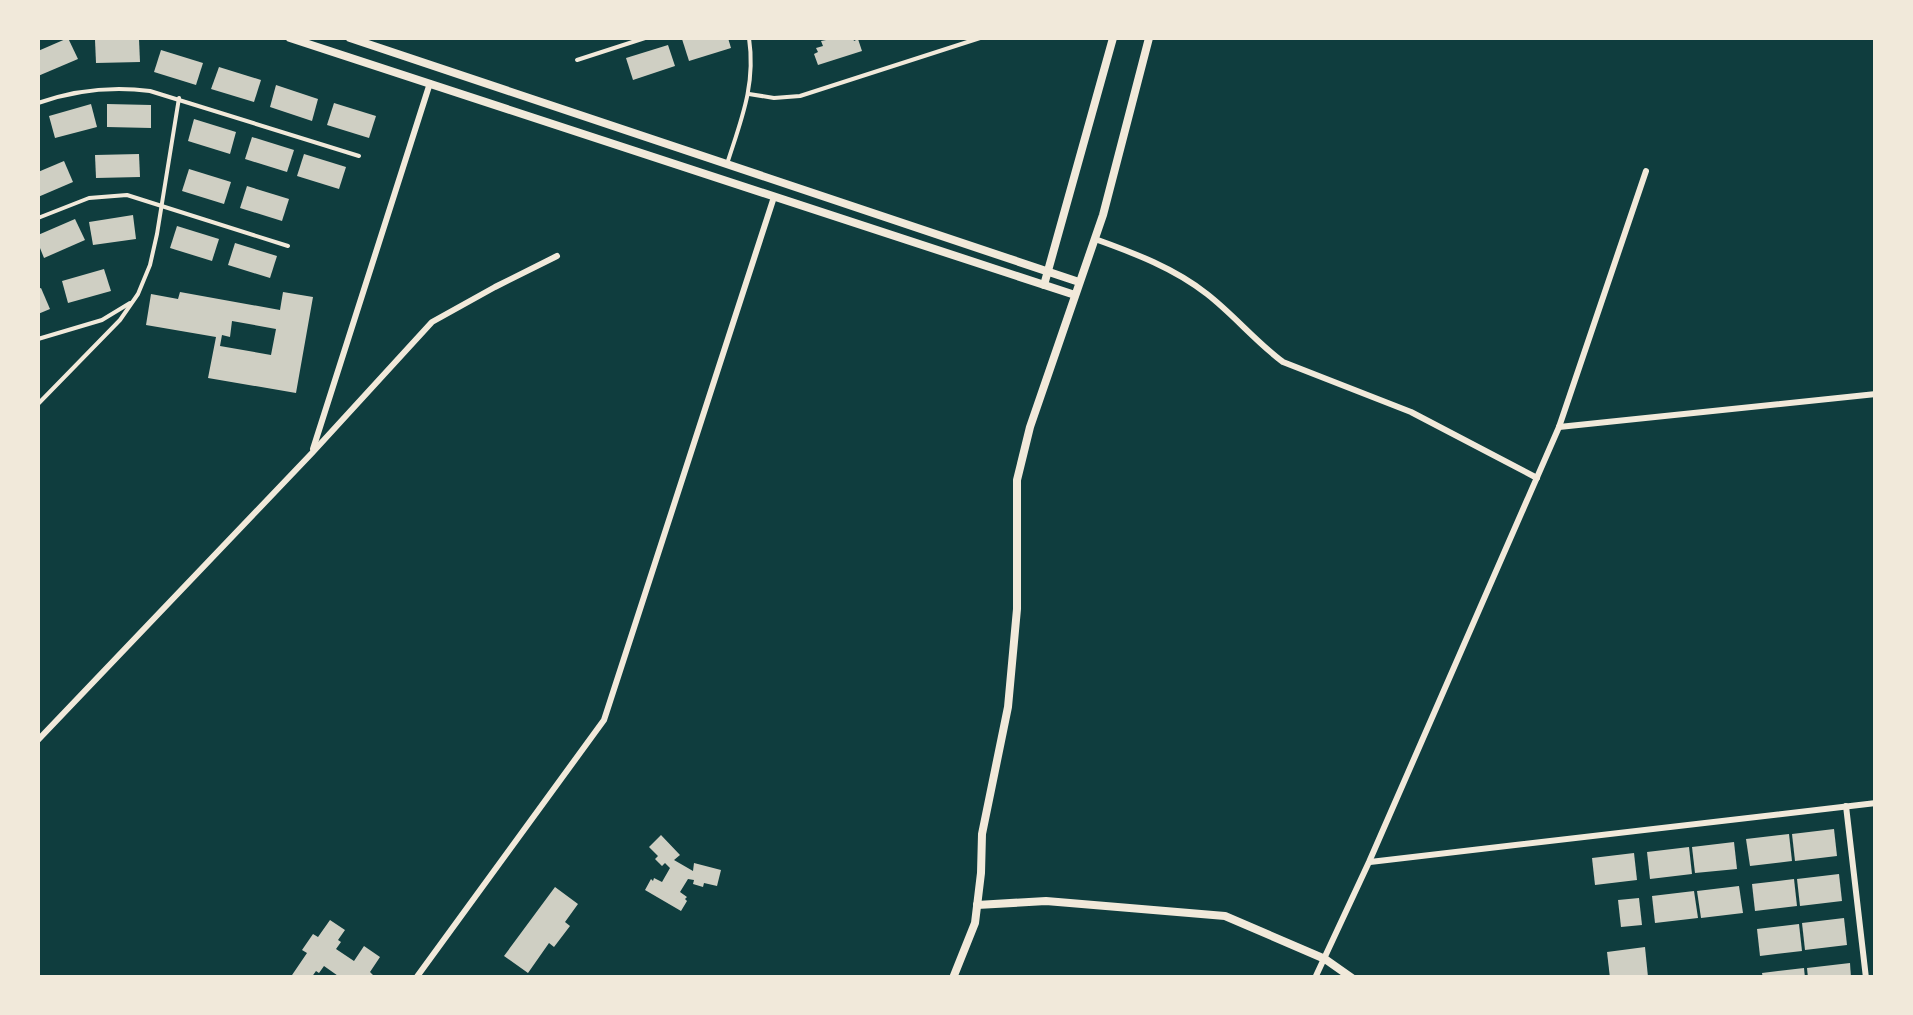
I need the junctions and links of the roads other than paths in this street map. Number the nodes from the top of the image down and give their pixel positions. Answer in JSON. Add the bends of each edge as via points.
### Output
{"nodes":[{"id":1,"x":290,"y":38,"type":"edge"},
{"id":2,"x":350,"y":38,"type":"edge"},
{"id":3,"x":645,"y":38,"type":"edge"},
{"id":4,"x":749,"y":38,"type":"edge"},
{"id":5,"x":980,"y":38,"type":"edge"},
{"id":6,"x":1112,"y":38,"type":"edge"},
{"id":7,"x":1149,"y":38,"type":"edge"},
{"id":8,"x":577,"y":60,"type":"dead end"},
{"id":9,"x":430,"y":84,"type":"junction"},
{"id":10,"x":749,"y":94,"type":"junction"},
{"id":11,"x":179,"y":98,"type":"junction"},
{"id":12,"x":38,"y":103,"type":"edge"},
{"id":13,"x":359,"y":156,"type":"dead end"},
{"id":14,"x":727,"y":164,"type":"junction"},
{"id":15,"x":1646,"y":171,"type":"dead end"},
{"id":16,"x":774,"y":197,"type":"junction"},
{"id":17,"x":162,"y":205,"type":"junction"},
{"id":18,"x":38,"y":218,"type":"edge"},
{"id":19,"x":1095,"y":238,"type":"junction"},
{"id":20,"x":288,"y":246,"type":"dead end"},
{"id":21,"x":557,"y":256,"type":"dead end"},
{"id":22,"x":1048,"y":272,"type":"junction"},
{"id":23,"x":1080,"y":282,"type":"junction"},
{"id":24,"x":1044,"y":285,"type":"junction"},
{"id":25,"x":138,"y":294,"type":"junction"},
{"id":26,"x":1074,"y":295,"type":"junction"},
{"id":27,"x":38,"y":339,"type":"edge"},
{"id":28,"x":1876,"y":394,"type":"edge"},
{"id":29,"x":38,"y":404,"type":"edge"},
{"id":30,"x":1560,"y":427,"type":"junction"},
{"id":31,"x":312,"y":453,"type":"junction"},
{"id":32,"x":1537,"y":478,"type":"junction"},
{"id":33,"x":38,"y":740,"type":"edge"},
{"id":34,"x":1876,"y":803,"type":"edge"},
{"id":35,"x":1846,"y":806,"type":"junction"},
{"id":36,"x":1369,"y":862,"type":"junction"},
{"id":37,"x":978,"y":905,"type":"junction"},
{"id":38,"x":1326,"y":958,"type":"junction"},
{"id":39,"x":416,"y":978,"type":"edge"},
{"id":40,"x":953,"y":978,"type":"edge"},
{"id":41,"x":1315,"y":978,"type":"edge"},
{"id":42,"x":1352,"y":978,"type":"edge"},
{"id":43,"x":1866,"y":978,"type":"edge"}],
"edges":[{"from":1,"to":9,"type":"street"},
{"from":2,"to":14,"type":"street"},
{"from":3,"to":8,"type":"lane"},
{"from":4,"to":10,"type":"lane"},
{"from":5,"to":10,"type":"lane","via":[[800,96]]},
{"from":6,"to":22,"type":"street"},
{"from":7,"to":19,"type":"street"},
{"from":9,"to":16,"type":"street"},
{"from":9,"to":31,"type":"street"},
{"from":10,"to":14,"type":"lane"},
{"from":11,"to":12,"type":"lane","via":[[113,88]]},
{"from":11,"to":13,"type":"lane"},
{"from":11,"to":17,"type":"lane"},
{"from":14,"to":22,"type":"street"},
{"from":15,"to":30,"type":"street"},
{"from":16,"to":24,"type":"street"},
{"from":16,"to":39,"type":"street","via":[[604,720]]},
{"from":17,"to":18,"type":"lane","via":[[102,196]]},
{"from":17,"to":20,"type":"lane"},
{"from":17,"to":25,"type":"lane"},
{"from":19,"to":23,"type":"street"},
{"from":19,"to":32,"type":"street","via":[[1153,260],[1206,293],[1283,362],[1411,412]]},
{"from":21,"to":31,"type":"street","via":[[432,322]]},
{"from":22,"to":23,"type":"street"},
{"from":22,"to":24,"type":"street"},
{"from":23,"to":26,"type":"street"},
{"from":24,"to":26,"type":"street"},
{"from":25,"to":27,"type":"lane","via":[[102,320]]},
{"from":25,"to":29,"type":"lane"},
{"from":26,"to":37,"type":"street","via":[[1018,480],[1018,609],[1008,707],[982,834]]},
{"from":28,"to":30,"type":"street"},
{"from":30,"to":32,"type":"street"},
{"from":31,"to":33,"type":"street"},
{"from":32,"to":36,"type":"street"},
{"from":34,"to":35,"type":"street"},
{"from":35,"to":36,"type":"street"},
{"from":35,"to":43,"type":"street"},
{"from":36,"to":38,"type":"street"},
{"from":37,"to":38,"type":"street","via":[[1046,901],[1225,916]]},
{"from":37,"to":40,"type":"street"},
{"from":38,"to":41,"type":"street"},
{"from":38,"to":42,"type":"street"}]}
